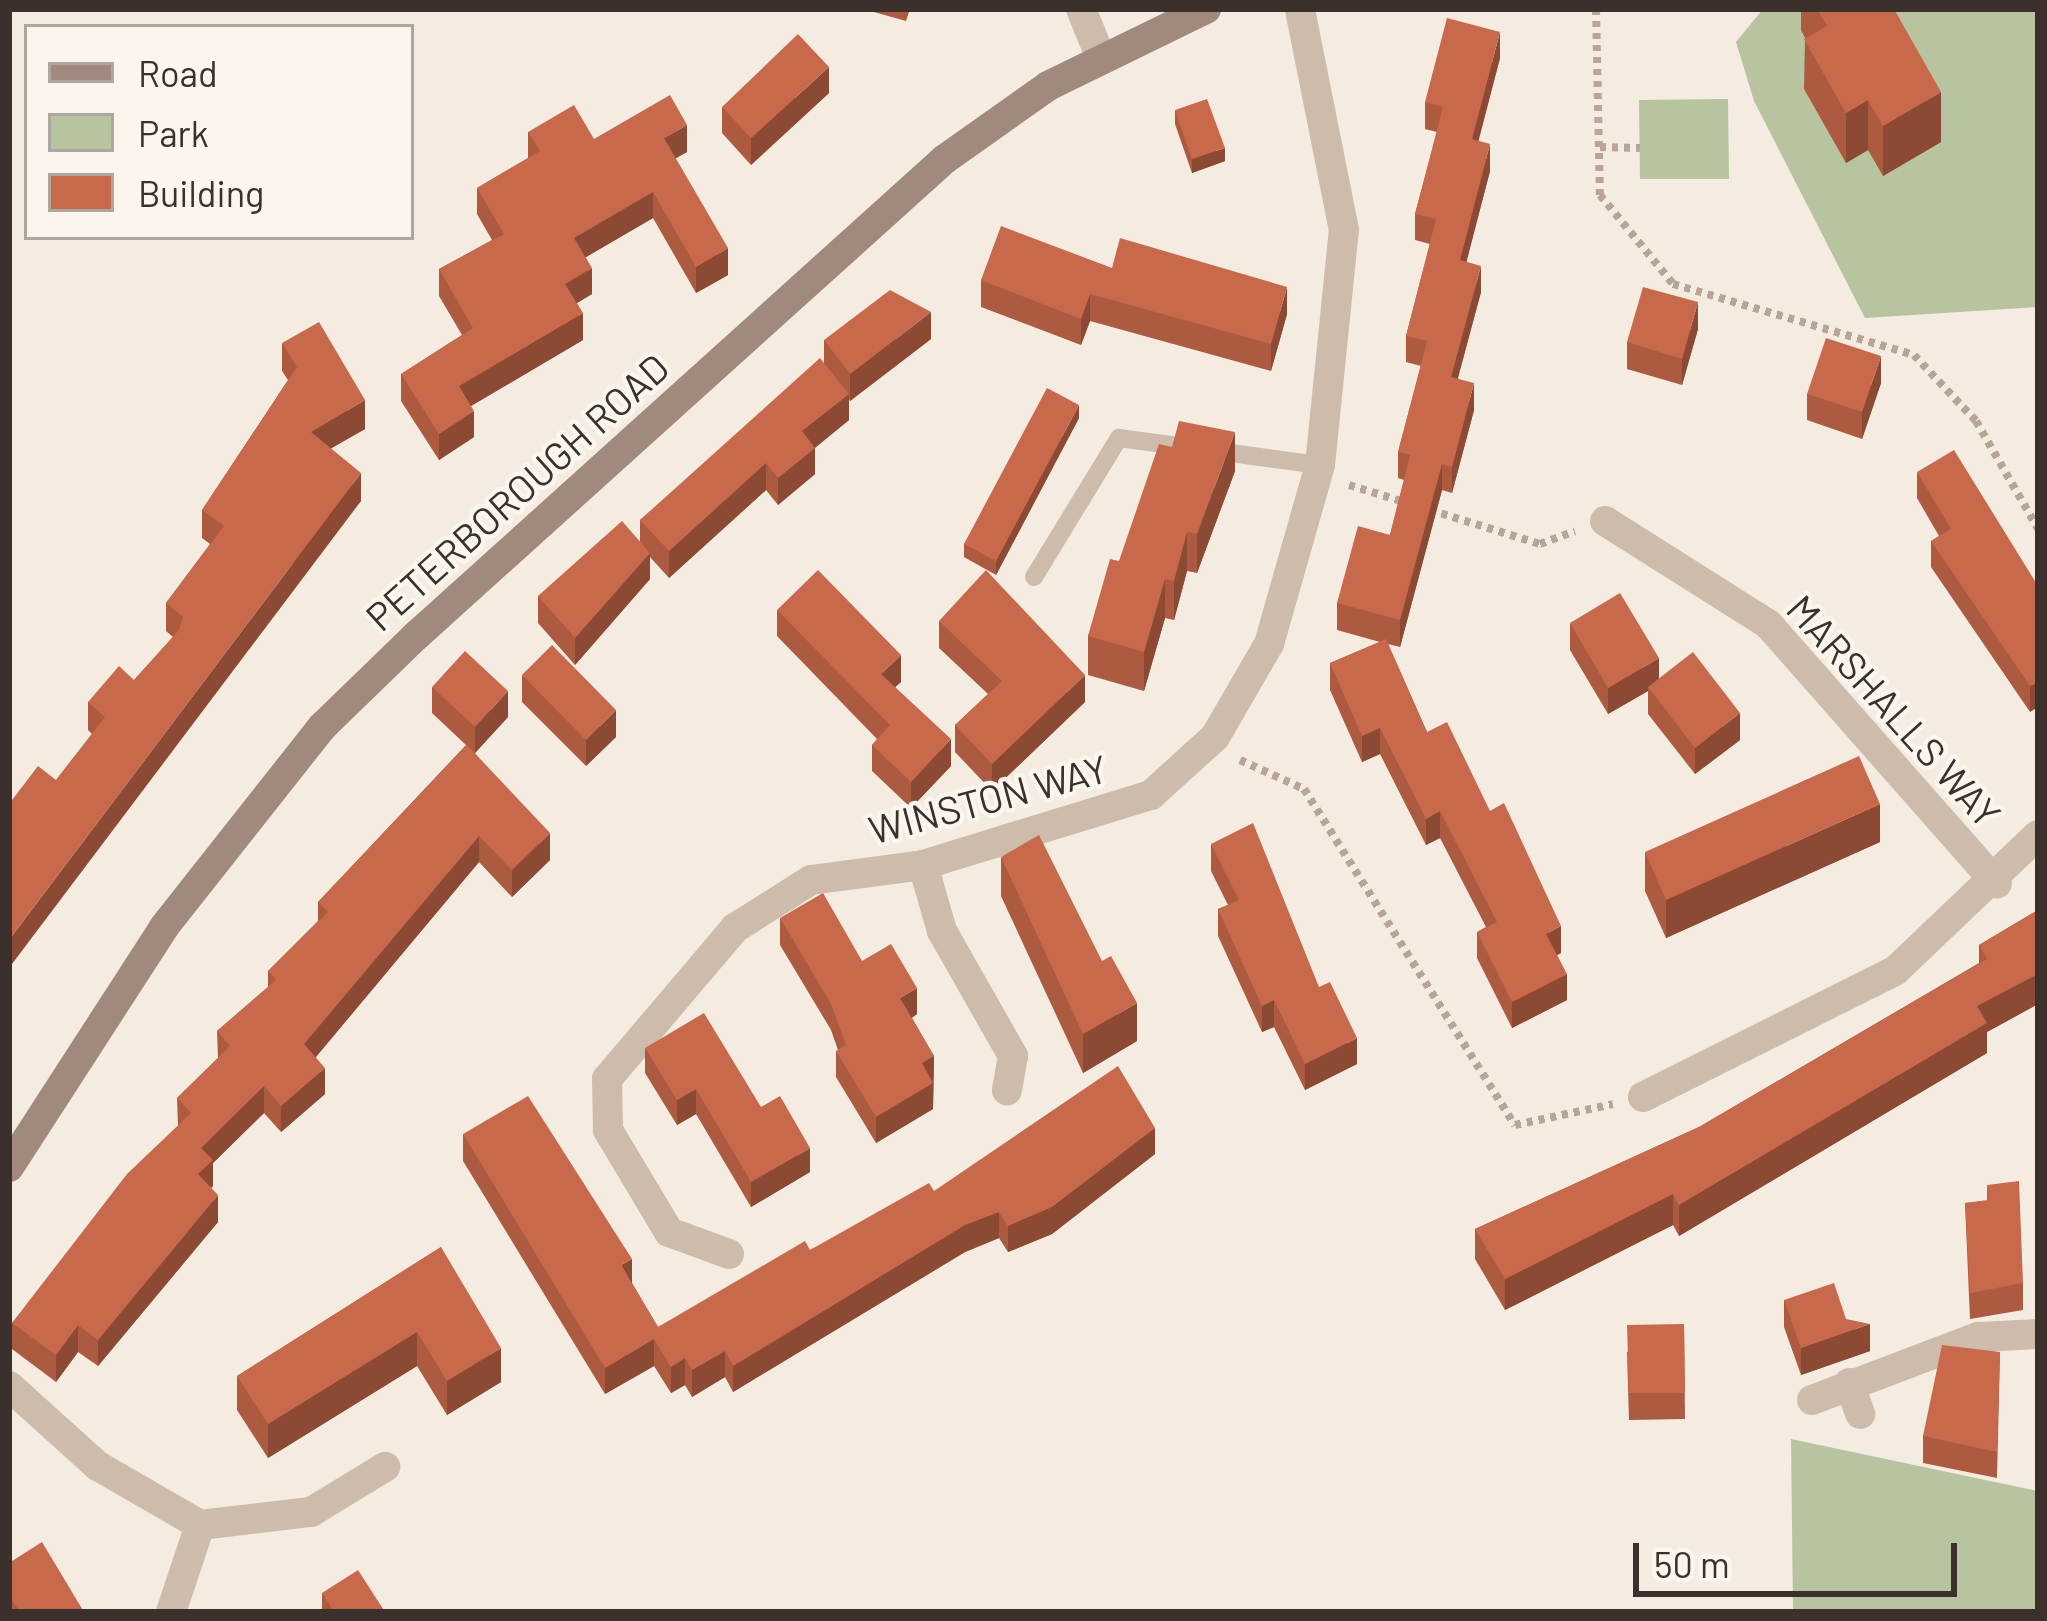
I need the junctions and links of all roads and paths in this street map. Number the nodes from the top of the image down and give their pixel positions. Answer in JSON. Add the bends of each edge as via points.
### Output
{"nodes":[{"id":1,"x":1082,"y":9,"type":"edge"},
{"id":2,"x":1206,"y":9,"type":"edge"},
{"id":3,"x":1300,"y":9,"type":"edge"},
{"id":4,"x":1596,"y":9,"type":"edge"},
{"id":5,"x":1101,"y":58,"type":"junction"},
{"id":6,"x":1600,"y":147,"type":"junction"},
{"id":7,"x":1640,"y":148,"type":"dead end"},
{"id":8,"x":1319,"y":470,"type":"junction"},
{"id":9,"x":1605,"y":520,"type":"joint"},
{"id":10,"x":2038,"y":529,"type":"edge"},
{"id":11,"x":1034,"y":577,"type":"dead end"},
{"id":12,"x":1215,"y":737,"type":"junction"},
{"id":13,"x":1239,"y":759,"type":"joint"},
{"id":14,"x":2038,"y":835,"type":"edge"},
{"id":15,"x":923,"y":865,"type":"junction"},
{"id":16,"x":1997,"y":884,"type":"junction"},
{"id":17,"x":1007,"y":1090,"type":"dead end"},
{"id":18,"x":1642,"y":1097,"type":"joint"},
{"id":19,"x":9,"y":1167,"type":"edge"},
{"id":20,"x":729,"y":1254,"type":"dead end"},
{"id":21,"x":2038,"y":1334,"type":"edge"},
{"id":22,"x":1849,"y":1383,"type":"junction"},
{"id":23,"x":9,"y":1386,"type":"edge"},
{"id":24,"x":1812,"y":1400,"type":"dead end"},
{"id":25,"x":1860,"y":1414,"type":"dead end"},
{"id":26,"x":385,"y":1468,"type":"dead end"},
{"id":27,"x":200,"y":1525,"type":"junction"},
{"id":28,"x":171,"y":1612,"type":"edge"}],
"edges":[{"from":1,"to":5,"type":"street"},
{"from":2,"to":5,"type":"main road","name":"PETERBOROUGH ROAD"},
{"from":3,"to":8,"type":"street","name":"WINSTON WAY","via":[[1345,230]]},
{"from":4,"to":6,"type":"path"},
{"from":5,"to":19,"type":"main road","name":"PETERBOROUGH ROAD","via":[[944,159],[323,726],[164,927]]},
{"from":6,"to":7,"type":"path"},
{"from":6,"to":10,"type":"path","via":[[1600,195],[1673,284],[1914,355],[1976,421]]},
{"from":8,"to":9,"type":"path","via":[[1540,544]]},
{"from":8,"to":11,"type":"lane","via":[[1119,438]]},
{"from":8,"to":12,"type":"street","name":"WINSTON WAY","via":[[1269,644]]},
{"from":9,"to":16,"type":"street","name":"MARSHALLS WAY","via":[[1768,624]]},
{"from":12,"to":13,"type":"street"},
{"from":12,"to":15,"type":"street","name":"WINSTON WAY","via":[[1151,795]]},
{"from":13,"to":18,"type":"path","via":[[1304,789],[1515,1125]]},
{"from":14,"to":16,"type":"street","name":"MARSHALLS WAY"},
{"from":15,"to":17,"type":"street","via":[[942,931],[1012,1056]]},
{"from":15,"to":20,"type":"street","name":"WINSTON WAY","via":[[811,880],[735,928],[607,1079],[608,1130],[669,1232]]},
{"from":16,"to":18,"type":"street","name":"MARSHALLS WAY","via":[[1895,971]]},
{"from":21,"to":22,"type":"street","via":[[1978,1337]]},
{"from":22,"to":24,"type":"street"},
{"from":22,"to":25,"type":"street"},
{"from":23,"to":27,"type":"street","via":[[98,1466]]},
{"from":26,"to":27,"type":"street","via":[[311,1512]]},
{"from":27,"to":28,"type":"street"}]}
